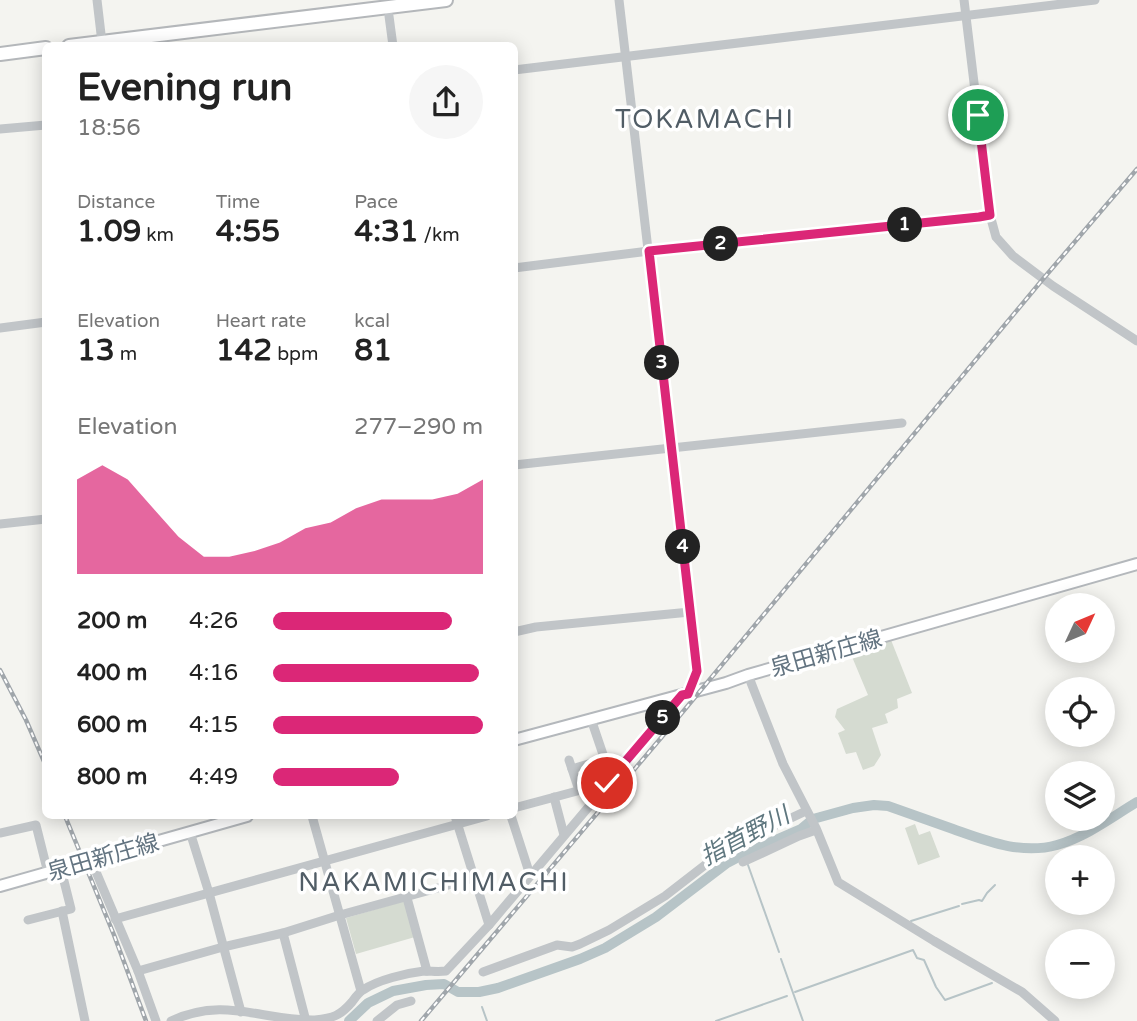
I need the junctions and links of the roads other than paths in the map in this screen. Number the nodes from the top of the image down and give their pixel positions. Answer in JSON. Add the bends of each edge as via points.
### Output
{"nodes":[{"id":1,"x":97,"y":0,"type":"edge"},
{"id":2,"x":446,"y":0,"type":"edge"},
{"id":3,"x":619,"y":0,"type":"edge"},
{"id":4,"x":964,"y":0,"type":"edge"},
{"id":5,"x":1095,"y":0,"type":"edge"},
{"id":6,"x":966,"y":15,"type":"junction"},
{"id":7,"x":389,"y":16,"type":"dead end"},
{"id":8,"x":101,"y":34,"type":"dead end"},
{"id":9,"x":102,"y":42,"type":"edge"},
{"id":10,"x":392,"y":42,"type":"edge"},
{"id":11,"x":42,"y":49,"type":"edge"},
{"id":12,"x":0,"y":54,"type":"edge"},
{"id":13,"x":627,"y":57,"type":"junction"},
{"id":14,"x":518,"y":71,"type":"edge"},
{"id":15,"x":42,"y":125,"type":"edge"},
{"id":16,"x":0,"y":129,"type":"edge"},
{"id":17,"x":990,"y":215,"type":"junction"},
{"id":18,"x":649,"y":251,"type":"junction"},
{"id":19,"x":518,"y":267,"type":"edge"},
{"id":20,"x":42,"y":323,"type":"edge"},
{"id":21,"x":0,"y":328,"type":"edge"},
{"id":22,"x":1137,"y":341,"type":"edge"},
{"id":23,"x":902,"y":423,"type":"dead end"},
{"id":24,"x":673,"y":449,"type":"junction"},
{"id":25,"x":518,"y":465,"type":"edge"},
{"id":26,"x":42,"y":519,"type":"edge"},
{"id":27,"x":0,"y":524,"type":"edge"},
{"id":28,"x":1137,"y":564,"type":"edge"},
{"id":29,"x":690,"y":612,"type":"junction"},
{"id":30,"x":518,"y":631,"type":"edge"},
{"id":31,"x":748,"y":675,"type":"junction"},
{"id":32,"x":685,"y":694,"type":"junction"},
{"id":33,"x":591,"y":719,"type":"junction"},
{"id":34,"x":518,"y":739,"type":"edge"},
{"id":35,"x":605,"y":759,"type":"junction"},
{"id":36,"x":609,"y":781,"type":"junction"},
{"id":37,"x":579,"y":790,"type":"junction"},
{"id":38,"x":554,"y":797,"type":"junction"},
{"id":39,"x":518,"y":807,"type":"edge"},
{"id":40,"x":806,"y":811,"type":"junction"},
{"id":41,"x":236,"y":819,"type":"edge"},
{"id":42,"x":313,"y":819,"type":"edge"},
{"id":43,"x":457,"y":819,"type":"edge"},
{"id":44,"x":512,"y":819,"type":"edge"},
{"id":45,"x":816,"y":829,"type":"junction"},
{"id":46,"x":190,"y":832,"type":"junction"},
{"id":47,"x":0,"y":833,"type":"edge"},
{"id":48,"x":564,"y":835,"type":"junction"},
{"id":49,"x":91,"y":860,"type":"junction"},
{"id":50,"x":325,"y":861,"type":"junction"},
{"id":51,"x":743,"y":862,"type":"dead end"},
{"id":52,"x":61,"y":869,"type":"junction"},
{"id":53,"x":48,"y":873,"type":"junction"},
{"id":54,"x":530,"y":875,"type":"junction"},
{"id":55,"x":474,"y":878,"type":"junction"},
{"id":56,"x":0,"y":886,"type":"edge"},
{"id":57,"x":209,"y":893,"type":"junction"},
{"id":58,"x":407,"y":898,"type":"junction"},
{"id":59,"x":62,"y":911,"type":"junction"},
{"id":60,"x":340,"y":915,"type":"junction"},
{"id":61,"x":116,"y":919,"type":"junction"},
{"id":62,"x":28,"y":920,"type":"dead end"},
{"id":63,"x":489,"y":925,"type":"junction"},
{"id":64,"x":283,"y":933,"type":"junction"},
{"id":65,"x":223,"y":947,"type":"junction"},
{"id":66,"x":138,"y":971,"type":"junction"},
{"id":67,"x":427,"y":971,"type":"junction"},
{"id":68,"x":483,"y":972,"type":"dead end"},
{"id":69,"x":361,"y":991,"type":"junction"},
{"id":70,"x":411,"y":1001,"type":"dead end"},
{"id":71,"x":241,"y":1012,"type":"junction"},
{"id":72,"x":85,"y":1021,"type":"edge"},
{"id":73,"x":156,"y":1021,"type":"edge"},
{"id":74,"x":171,"y":1021,"type":"edge"},
{"id":75,"x":306,"y":1021,"type":"edge"},
{"id":76,"x":377,"y":1021,"type":"edge"},
{"id":77,"x":1055,"y":1021,"type":"edge"}],
"edges":[{"from":1,"to":8,"type":"street"},
{"from":2,"to":9,"type":"highway"},
{"from":3,"to":13,"type":"street"},
{"from":4,"to":6,"type":"street"},
{"from":5,"to":6,"type":"street"},
{"from":6,"to":13,"type":"street"},
{"from":6,"to":17,"type":"street"},
{"from":7,"to":10,"type":"street"},
{"from":11,"to":12,"type":"highway"},
{"from":13,"to":14,"type":"street"},
{"from":13,"to":18,"type":"street"},
{"from":15,"to":16,"type":"street"},
{"from":17,"to":18,"type":"street"},
{"from":17,"to":22,"type":"street","via":[[996,237],[1013,256]]},
{"from":18,"to":19,"type":"street"},
{"from":18,"to":24,"type":"street"},
{"from":20,"to":21,"type":"street"},
{"from":23,"to":24,"type":"street"},
{"from":24,"to":25,"type":"street"},
{"from":24,"to":29,"type":"street"},
{"from":26,"to":27,"type":"street"},
{"from":28,"to":31,"type":"main road","name":"泉田新庄線"},
{"from":29,"to":30,"type":"street"},
{"from":29,"to":32,"type":"street","via":[[697,671]]},
{"from":31,"to":32,"type":"main road","name":"泉田新庄線"},
{"from":31,"to":40,"type":"street"},
{"from":32,"to":33,"type":"main road","name":"泉田新庄線"},
{"from":32,"to":36,"type":"street"},
{"from":33,"to":34,"type":"main road","name":"泉田新庄線"},
{"from":33,"to":35,"type":"street"},
{"from":35,"to":36,"type":"street"},
{"from":35,"to":37,"type":"street","via":[[570,764]]},
{"from":36,"to":37,"type":"street"},
{"from":36,"to":48,"type":"street"},
{"from":37,"to":38,"type":"street"},
{"from":38,"to":39,"type":"street"},
{"from":38,"to":48,"type":"street"},
{"from":40,"to":45,"type":"street"},
{"from":40,"to":68,"type":"street","via":[[727,848],[664,896],[599,935]]},
{"from":41,"to":46,"type":"main road","name":"泉田新庄線"},
{"from":42,"to":50,"type":"street"},
{"from":43,"to":50,"type":"street"},
{"from":43,"to":55,"type":"street"},
{"from":44,"to":54,"type":"street"},
{"from":45,"to":51,"type":"street"},
{"from":45,"to":77,"type":"street","via":[[838,882],[1022,992]]},
{"from":46,"to":49,"type":"main road","name":"泉田新庄線"},
{"from":46,"to":57,"type":"street"},
{"from":47,"to":53,"type":"street","via":[[36,825]]},
{"from":48,"to":54,"type":"street"},
{"from":49,"to":52,"type":"main road","name":"泉田新庄線"},
{"from":49,"to":61,"type":"street"},
{"from":50,"to":57,"type":"street"},
{"from":50,"to":60,"type":"street"},
{"from":52,"to":53,"type":"main road","name":"泉田新庄線"},
{"from":52,"to":59,"type":"street","via":[[71,909]]},
{"from":53,"to":56,"type":"main road","name":"泉田新庄線"},
{"from":54,"to":63,"type":"street"},
{"from":55,"to":58,"type":"street"},
{"from":55,"to":63,"type":"street"},
{"from":57,"to":61,"type":"street"},
{"from":57,"to":65,"type":"street"},
{"from":58,"to":60,"type":"street"},
{"from":58,"to":67,"type":"street"},
{"from":59,"to":62,"type":"street"},
{"from":59,"to":72,"type":"street"},
{"from":60,"to":64,"type":"street"},
{"from":60,"to":69,"type":"street"},
{"from":61,"to":66,"type":"street"},
{"from":63,"to":67,"type":"street","via":[[446,971]]},
{"from":64,"to":65,"type":"street"},
{"from":64,"to":75,"type":"street"},
{"from":65,"to":66,"type":"street"},
{"from":65,"to":71,"type":"street"},
{"from":66,"to":73,"type":"street"},
{"from":67,"to":69,"type":"street","via":[[400,975]]},
{"from":69,"to":75,"type":"street","via":[[339,1015]]},
{"from":70,"to":76,"type":"street","via":[[397,1005]]},
{"from":71,"to":74,"type":"street","via":[[198,1012]]},
{"from":71,"to":75,"type":"street"}]}
